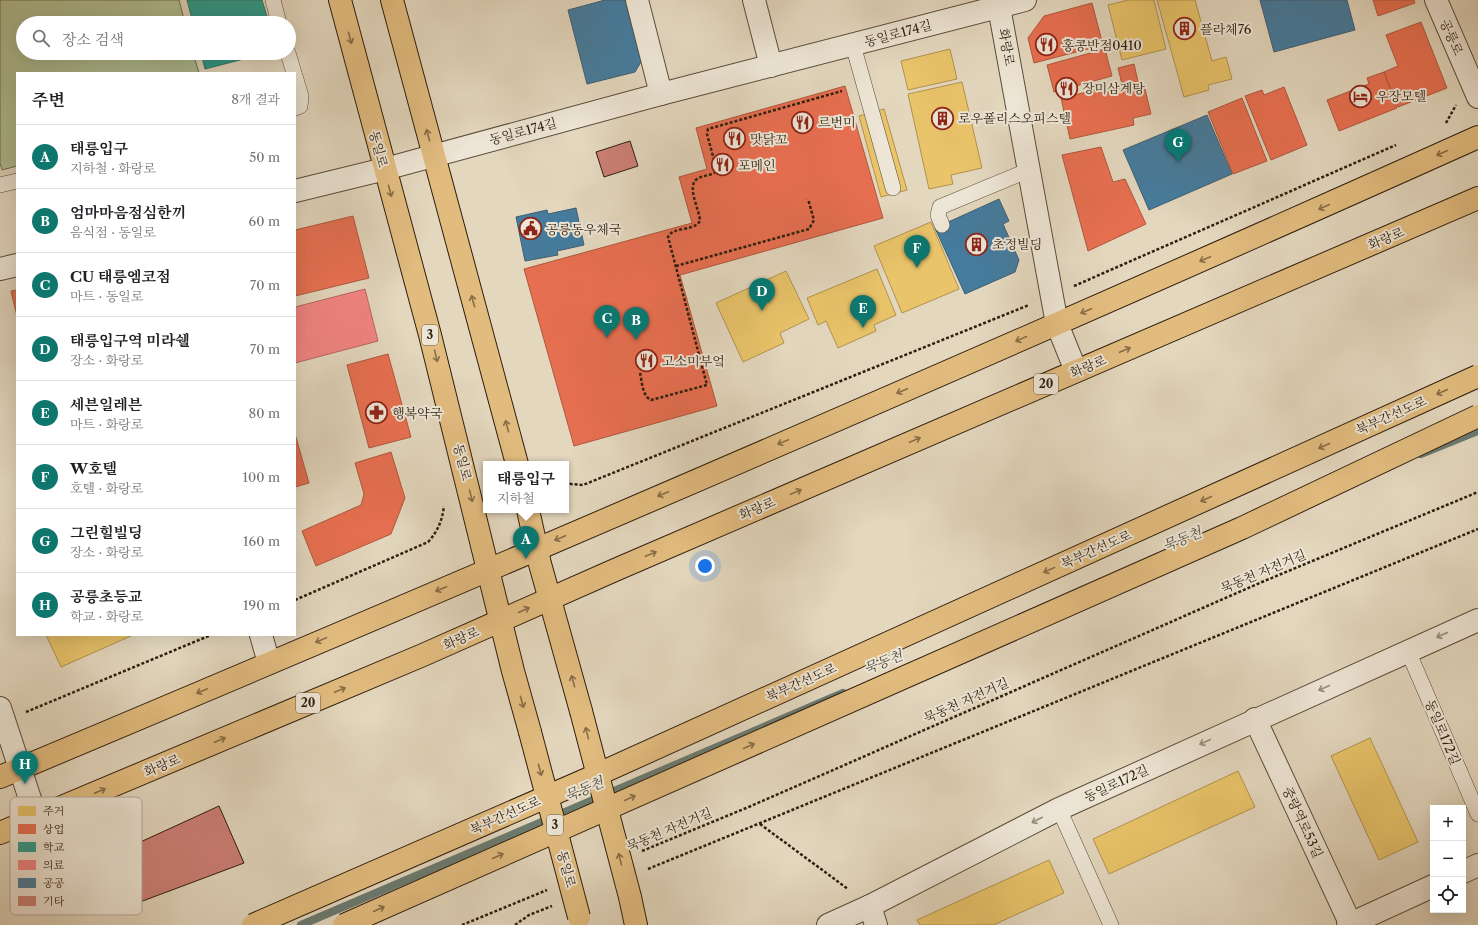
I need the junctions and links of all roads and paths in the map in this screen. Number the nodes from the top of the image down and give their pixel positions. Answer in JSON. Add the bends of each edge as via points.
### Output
{"nodes":[{"id":1,"x":273,"y":0,"type":"edge"},
{"id":2,"x":340,"y":0,"type":"edge"},
{"id":3,"x":392,"y":0,"type":"edge"},
{"id":4,"x":637,"y":0,"type":"edge"},
{"id":5,"x":754,"y":0,"type":"edge"},
{"id":6,"x":1025,"y":0,"type":"edge"},
{"id":7,"x":1436,"y":0,"type":"edge"},
{"id":8,"x":999,"y":7,"type":"junction"},
{"id":9,"x":277,"y":16,"type":"edge"},
{"id":10,"x":853,"y":45,"type":"junction"},
{"id":11,"x":290,"y":60,"type":"edge"},
{"id":12,"x":771,"y":66,"type":"junction"},
{"id":13,"x":294,"y":72,"type":"edge"},
{"id":14,"x":296,"y":80,"type":"edge"},
{"id":15,"x":842,"y":91,"type":"dead end"},
{"id":16,"x":661,"y":94,"type":"junction"},
{"id":17,"x":1478,"y":97,"type":"edge"},
{"id":18,"x":1456,"y":104,"type":"dead end"},
{"id":19,"x":296,"y":108,"type":"edge"},
{"id":20,"x":1441,"y":126,"type":"dead end"},
{"id":21,"x":1478,"y":137,"type":"edge"},
{"id":22,"x":1399,"y":144,"type":"dead end"},
{"id":23,"x":434,"y":155,"type":"junction"},
{"id":24,"x":384,"y":169,"type":"junction"},
{"id":25,"x":1029,"y":170,"type":"junction"},
{"id":26,"x":16,"y":181,"type":"edge"},
{"id":27,"x":0,"y":185,"type":"edge"},
{"id":28,"x":893,"y":188,"type":"dead end"},
{"id":29,"x":296,"y":191,"type":"edge"},
{"id":30,"x":1478,"y":198,"type":"edge"},
{"id":31,"x":808,"y":199,"type":"dead end"},
{"id":32,"x":942,"y":225,"type":"dead end"},
{"id":33,"x":16,"y":265,"type":"edge"},
{"id":34,"x":676,"y":266,"type":"junction"},
{"id":35,"x":0,"y":269,"type":"edge"},
{"id":36,"x":1052,"y":295,"type":"junction"},
{"id":37,"x":1057,"y":324,"type":"junction"},
{"id":38,"x":1076,"y":371,"type":"junction"},
{"id":39,"x":640,"y":373,"type":"dead end"},
{"id":40,"x":1478,"y":376,"type":"edge"},
{"id":41,"x":1478,"y":416,"type":"edge"},
{"id":42,"x":516,"y":461,"type":"edge"},
{"id":43,"x":569,"y":482,"type":"edge"},
{"id":44,"x":1478,"y":492,"type":"edge"},
{"id":45,"x":444,"y":506,"type":"dead end"},
{"id":46,"x":529,"y":513,"type":"edge"},
{"id":47,"x":1478,"y":529,"type":"edge"},
{"id":48,"x":537,"y":548,"type":"junction"},
{"id":49,"x":489,"y":569,"type":"junction"},
{"id":50,"x":550,"y":598,"type":"junction"},
{"id":51,"x":296,"y":600,"type":"edge"},
{"id":52,"x":501,"y":620,"type":"junction"},
{"id":53,"x":1478,"y":620,"type":"edge"},
{"id":54,"x":208,"y":636,"type":"edge"},
{"id":55,"x":261,"y":636,"type":"edge"},
{"id":56,"x":1408,"y":650,"type":"junction"},
{"id":57,"x":269,"y":663,"type":"junction"},
{"id":58,"x":2,"y":715,"type":"edge"},
{"id":59,"x":1254,"y":719,"type":"junction"},
{"id":60,"x":10,"y":773,"type":"edge"},
{"id":61,"x":24,"y":797,"type":"edge"},
{"id":62,"x":84,"y":797,"type":"edge"},
{"id":63,"x":1059,"y":809,"type":"junction"},
{"id":64,"x":1478,"y":814,"type":"edge"},
{"id":65,"x":10,"y":829,"type":"edge"},
{"id":66,"x":0,"y":833,"type":"edge"},
{"id":67,"x":637,"y":853,"type":"dead end"},
{"id":68,"x":1478,"y":865,"type":"edge"},
{"id":69,"x":1466,"y":871,"type":"edge"},
{"id":70,"x":1430,"y":887,"type":"edge"},
{"id":71,"x":553,"y":888,"type":"dead end"},
{"id":72,"x":529,"y":915,"type":"dead end"},
{"id":73,"x":873,"y":915,"type":"edge"},
{"id":74,"x":580,"y":921,"type":"edge"},
{"id":75,"x":253,"y":925,"type":"edge"},
{"id":76,"x":344,"y":925,"type":"edge"},
{"id":77,"x":462,"y":925,"type":"edge"},
{"id":78,"x":515,"y":925,"type":"edge"},
{"id":79,"x":636,"y":925,"type":"edge"},
{"id":80,"x":828,"y":925,"type":"edge"},
{"id":81,"x":1111,"y":925,"type":"edge"},
{"id":82,"x":1350,"y":925,"type":"edge"}],
"edges":[{"from":1,"to":9,"type":"lane"},
{"from":2,"to":24,"type":"main road","name":"동일로","number":"3","one_way":true},
{"from":23,"to":3,"type":"main road","one_way":true},
{"from":4,"to":16,"type":"street"},
{"from":5,"to":12,"type":"street"},
{"from":6,"to":8,"type":"street","name":"동일로174길"},
{"from":7,"to":17,"type":"street","name":"공릉로"},
{"from":8,"to":10,"type":"street","name":"동일로174길"},
{"from":8,"to":25,"type":"street","name":"화랑로"},
{"from":10,"to":12,"type":"street","name":"동일로174길"},
{"from":10,"to":28,"type":"lane"},
{"from":11,"to":13,"type":"lane"},
{"from":12,"to":16,"type":"street","name":"동일로174길"},
{"from":14,"to":19,"type":"lane","via":[[302,101]]},
{"from":15,"to":34,"type":"path","via":[[708,129],[707,134],[717,171],[693,183],[692,190],[699,224],[671,233],[668,237]]},
{"from":16,"to":23,"type":"street","name":"동일로174길"},
{"from":18,"to":20,"type":"path","via":[[1448,122]]},
{"from":21,"to":37,"type":"main road","one_way":true},
{"from":22,"to":36,"type":"path"},
{"from":23,"to":24,"type":"street","name":"동일로174길"},
{"from":42,"to":23,"type":"main road","one_way":true},
{"from":24,"to":29,"type":"street","name":"동일로174길"},
{"from":24,"to":49,"type":"main road","name":"동일로","number":"3","one_way":true,"via":[[430,335]]},
{"from":25,"to":32,"type":"lane","via":[[940,207],[938,215]]},
{"from":25,"to":36,"type":"street","name":"화랑로"},
{"from":26,"to":27,"type":"lane"},
{"from":38,"to":30,"type":"main road","name":"화랑로","number":"20","one_way":true},
{"from":31,"to":34,"type":"path","via":[[814,220],[809,228]]},
{"from":33,"to":35,"type":"street"},
{"from":34,"to":39,"type":"path","via":[[708,385],[651,400],[647,398]]},
{"from":36,"to":37,"type":"street","name":"화랑로"},
{"from":36,"to":43,"type":"path","via":[[584,485]]},
{"from":37,"to":38,"type":"street","name":"화랑로"},
{"from":37,"to":48,"type":"main road","one_way":true},
{"from":50,"to":38,"type":"main road","name":"화랑로","number":"20","one_way":true},
{"from":40,"to":75,"type":"main road","name":"북부간선도로","one_way":true,"bridge":true,"via":[[599,774]]},
{"from":76,"to":41,"type":"main road","one_way":true,"bridge":true,"via":[[1242,528]]},
{"from":44,"to":67,"type":"path","name":"묵동천 자전거길","via":[[1262,582],[751,806]]},
{"from":45,"to":51,"type":"path","via":[[442,521],[428,542]]},
{"from":46,"to":48,"type":"main road"},
{"from":47,"to":73,"type":"path","via":[[760,824]]},
{"from":48,"to":49,"type":"main road"},
{"from":48,"to":50,"type":"main road"},
{"from":49,"to":52,"type":"main road","name":"동일로","number":"3"},
{"from":49,"to":57,"type":"main road","one_way":true},
{"from":52,"to":50,"type":"main road","name":"화랑로","number":"20","one_way":true},
{"from":79,"to":50,"type":"main road","one_way":true,"bridge":true,"via":[[582,711]]},
{"from":62,"to":52,"type":"main road","name":"화랑로","number":"20","one_way":true},
{"from":52,"to":74,"type":"main road","name":"동일로","number":"3","one_way":true,"bridge":true},
{"from":53,"to":56,"type":"street","name":"동일로172길","one_way":true},
{"from":54,"to":58,"type":"path"},
{"from":55,"to":57,"type":"street"},
{"from":56,"to":59,"type":"street","name":"동일로172길","one_way":true},
{"from":56,"to":64,"type":"lane","name":"동일로172길"},
{"from":57,"to":60,"type":"main road","one_way":true},
{"from":58,"to":60,"type":"street"},
{"from":59,"to":63,"type":"street","name":"동일로172길","one_way":true},
{"from":59,"to":82,"type":"street","name":"중랑역로53길"},
{"from":60,"to":61,"type":"street"},
{"from":63,"to":73,"type":"street","name":"동일로172길","one_way":true},
{"from":63,"to":81,"type":"lane"},
{"from":65,"to":66,"type":"main road","name":"화랑로","number":"20"},
{"from":68,"to":69,"type":"street"},
{"from":70,"to":82,"type":"street"},
{"from":71,"to":77,"type":"path"},
{"from":72,"to":78,"type":"path"},
{"from":73,"to":80,"type":"street","name":"동일로172길"}]}
